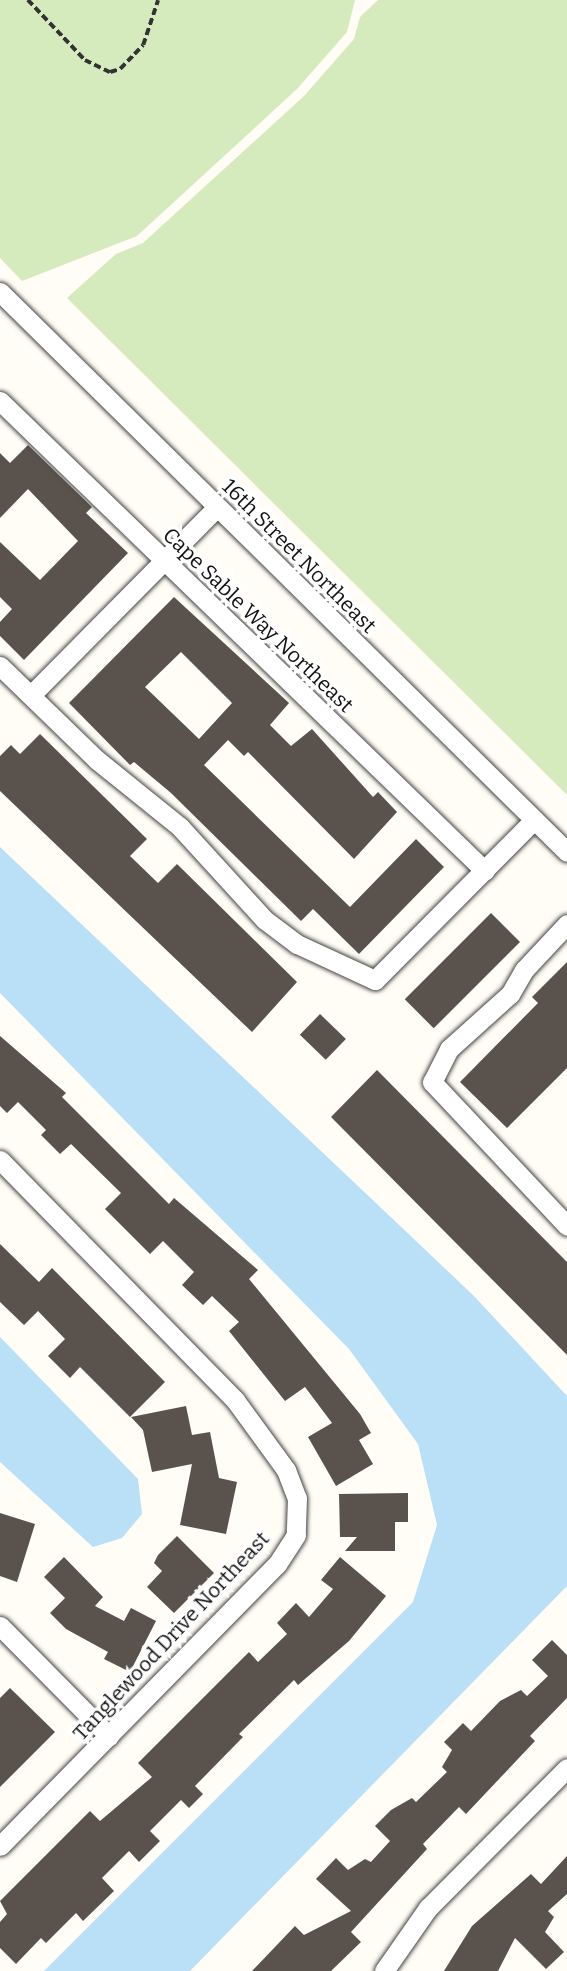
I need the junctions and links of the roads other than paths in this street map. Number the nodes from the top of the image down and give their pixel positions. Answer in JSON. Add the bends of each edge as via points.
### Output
{"nodes":[{"id":1,"x":0,"y":292,"type":"edge"},
{"id":2,"x":0,"y":401,"type":"edge"},
{"id":3,"x":217,"y":507,"type":"junction"},
{"id":4,"x":164,"y":561,"type":"junction"},
{"id":5,"x":0,"y":666,"type":"edge"},
{"id":6,"x":31,"y":695,"type":"junction"},
{"id":7,"x":534,"y":820,"type":"junction"},
{"id":8,"x":567,"y":852,"type":"edge"},
{"id":9,"x":485,"y":871,"type":"junction"},
{"id":10,"x":567,"y":924,"type":"edge"},
{"id":11,"x":0,"y":1160,"type":"edge"},
{"id":12,"x":567,"y":1226,"type":"edge"},
{"id":13,"x":0,"y":1626,"type":"edge"},
{"id":14,"x":109,"y":1736,"type":"junction"},
{"id":15,"x":567,"y":1768,"type":"edge"},
{"id":16,"x":0,"y":1846,"type":"edge"},
{"id":17,"x":384,"y":1971,"type":"edge"}],
"edges":[{"from":1,"to":3,"type":"street","name":"16th Street Northeast"},
{"from":2,"to":4,"type":"street","name":"Cape Sable Way Northeast"},
{"from":3,"to":4,"type":"street"},
{"from":3,"to":7,"type":"street","name":"16th Street Northeast"},
{"from":4,"to":6,"type":"street"},
{"from":4,"to":9,"type":"street","name":"Cape Sable Way Northeast"},
{"from":5,"to":6,"type":"street"},
{"from":6,"to":9,"type":"street","via":[[97,760],[180,827],[265,920],[297,944],[375,980]]},
{"from":7,"to":8,"type":"street","name":"16th Street Northeast"},
{"from":7,"to":9,"type":"street"},
{"from":10,"to":12,"type":"street","via":[[524,970],[510,994],[449,1049],[432,1082]]},
{"from":11,"to":14,"type":"street","name":"Tanglewood Drive Northeast","via":[[235,1400],[286,1470],[297,1498],[296,1535],[277,1564]]},
{"from":13,"to":14,"type":"street"},
{"from":14,"to":16,"type":"street","name":"Tanglewood Drive Northeast"},
{"from":15,"to":17,"type":"street","via":[[428,1908]]}]}
